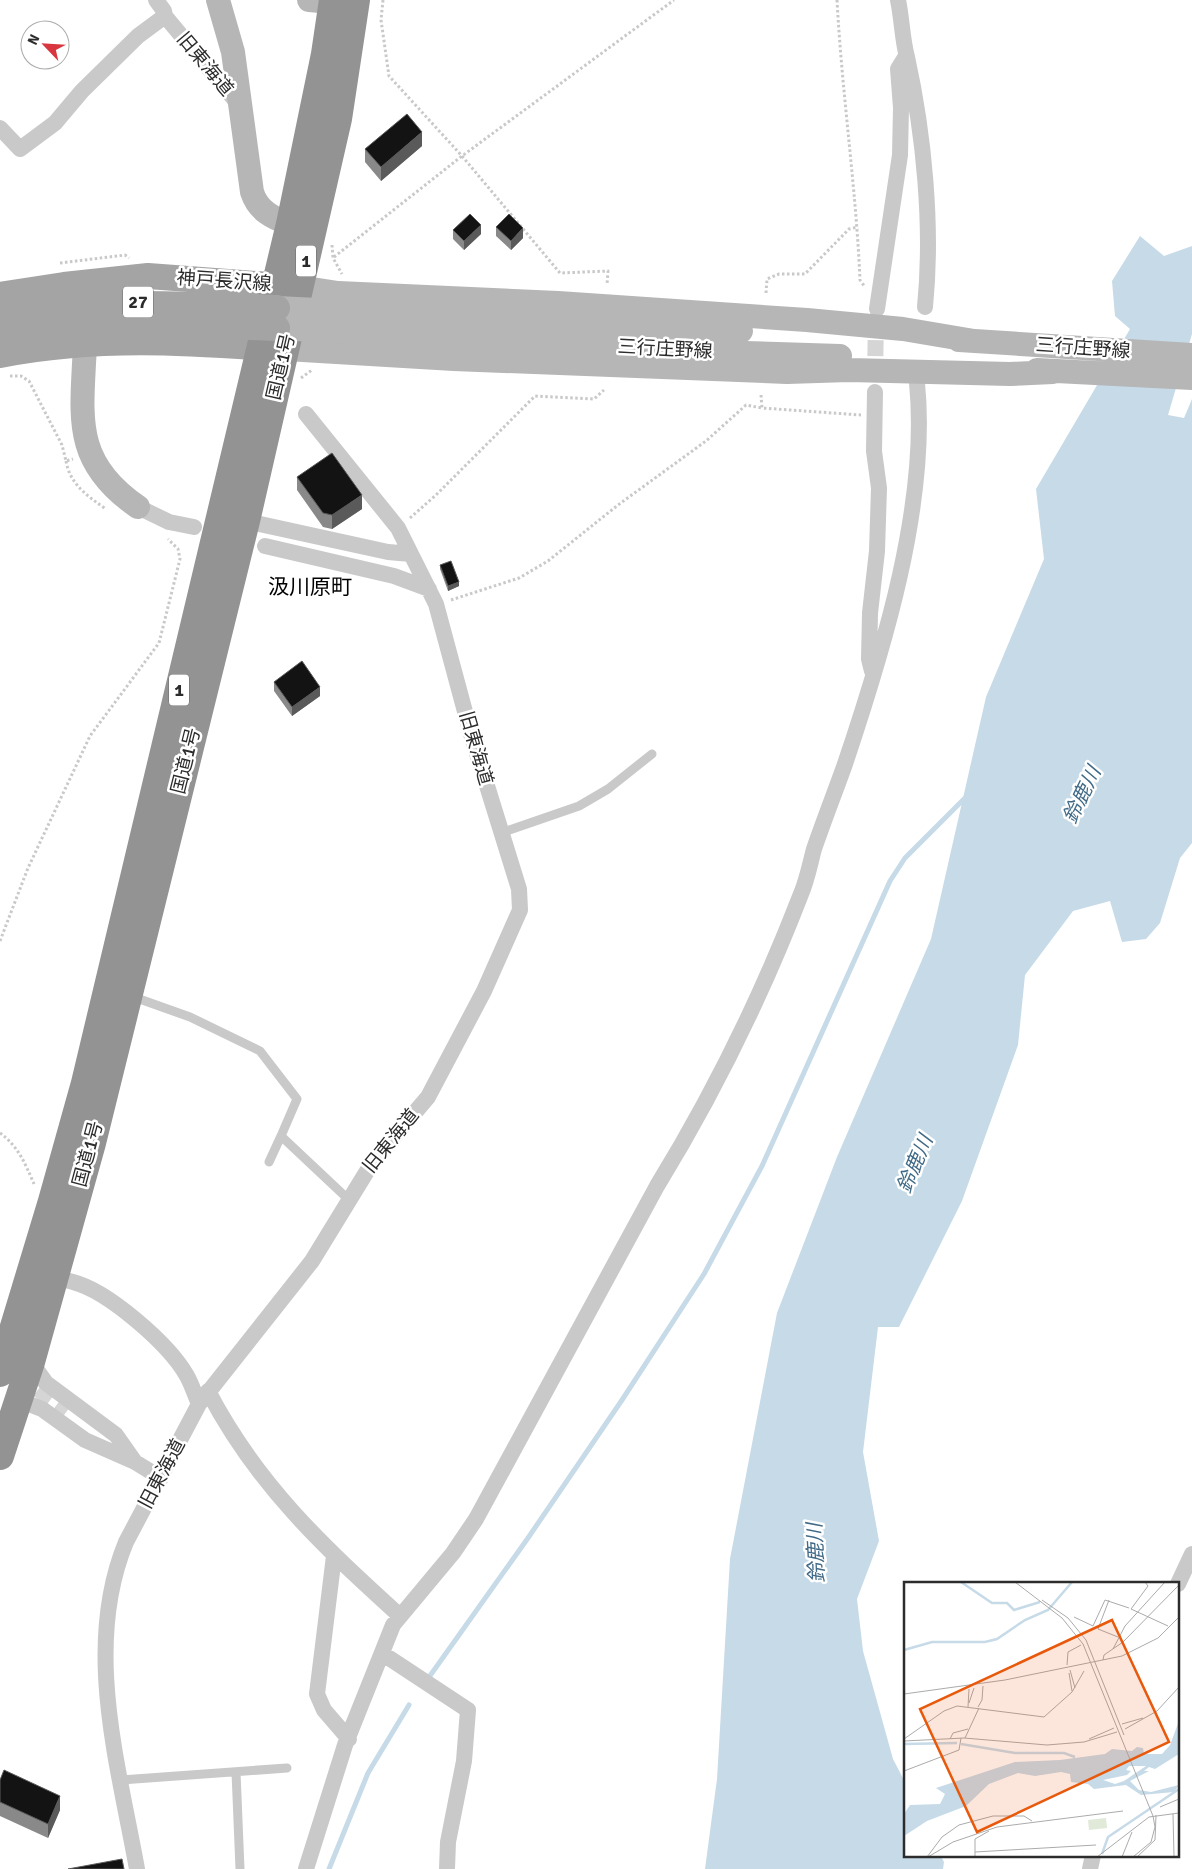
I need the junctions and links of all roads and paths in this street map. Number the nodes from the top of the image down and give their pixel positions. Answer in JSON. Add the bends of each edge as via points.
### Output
{"nodes":[{"id":1,"x":156,"y":0,"type":"edge"},
{"id":2,"x":220,"y":0,"type":"edge"},
{"id":3,"x":333,"y":0,"type":"edge"},
{"id":4,"x":383,"y":0,"type":"edge"},
{"id":5,"x":674,"y":0,"type":"edge"},
{"id":6,"x":837,"y":0,"type":"edge"},
{"id":7,"x":898,"y":0,"type":"edge"},
{"id":8,"x":165,"y":16,"type":"junction"},
{"id":9,"x":906,"y":56,"type":"junction"},
{"id":10,"x":239,"y":105,"type":"junction"},
{"id":11,"x":0,"y":128,"type":"edge"},
{"id":12,"x":462,"y":156,"type":"junction"},
{"id":13,"x":290,"y":224,"type":"junction"},
{"id":14,"x":858,"y":227,"type":"junction"},
{"id":15,"x":331,"y":236,"type":"dead end"},
{"id":16,"x":333,"y":258,"type":"junction"},
{"id":17,"x":344,"y":277,"type":"dead end"},
{"id":18,"x":607,"y":285,"type":"dead end"},
{"id":19,"x":766,"y":293,"type":"dead end"},
{"id":20,"x":0,"y":295,"type":"edge"},
{"id":21,"x":877,"y":302,"type":"joint"},
{"id":22,"x":925,"y":307,"type":"dead end"},
{"id":23,"x":0,"y":316,"type":"edge"},
{"id":24,"x":279,"y":317,"type":"junction"},
{"id":25,"x":0,"y":336,"type":"edge"},
{"id":26,"x":974,"y":341,"type":"junction"},
{"id":27,"x":742,"y":342,"type":"junction"},
{"id":28,"x":85,"y":344,"type":"junction"},
{"id":29,"x":1192,"y":355,"type":"edge"},
{"id":30,"x":1,"y":365,"type":"edge"},
{"id":31,"x":314,"y":369,"type":"dead end"},
{"id":32,"x":911,"y":370,"type":"junction"},
{"id":33,"x":1192,"y":378,"type":"edge"},
{"id":34,"x":295,"y":383,"type":"dead end"},
{"id":35,"x":604,"y":390,"type":"dead end"},
{"id":36,"x":874,"y":392,"type":"tunnel mouth"},
{"id":37,"x":761,"y":395,"type":"dead end"},
{"id":38,"x":762,"y":408,"type":"junction"},
{"id":39,"x":306,"y":414,"type":"dead end"},
{"id":40,"x":874,"y":416,"type":"junction"},
{"id":41,"x":91,"y":455,"type":"junction"},
{"id":42,"x":66,"y":461,"type":"junction"},
{"id":43,"x":138,"y":507,"type":"joint"},
{"id":44,"x":114,"y":515,"type":"dead end"},
{"id":45,"x":246,"y":521,"type":"junction"},
{"id":46,"x":194,"y":528,"type":"dead end"},
{"id":47,"x":398,"y":528,"type":"junction"},
{"id":48,"x":162,"y":536,"type":"dead end"},
{"id":49,"x":265,"y":546,"type":"dead end"},
{"id":50,"x":411,"y":554,"type":"junction"},
{"id":51,"x":433,"y":596,"type":"junction"},
{"id":52,"x":874,"y":678,"type":"junction"},
{"id":53,"x":652,"y":754,"type":"dead end"},
{"id":54,"x":500,"y":833,"type":"junction"},
{"id":55,"x":0,"y":941,"type":"edge"},
{"id":56,"x":128,"y":995,"type":"junction"},
{"id":57,"x":0,"y":1132,"type":"edge"},
{"id":58,"x":281,"y":1136,"type":"junction"},
{"id":59,"x":269,"y":1162,"type":"dead end"},
{"id":60,"x":348,"y":1200,"type":"junction"},
{"id":61,"x":52,"y":1201,"type":"junction"},
{"id":62,"x":54,"y":1278,"type":"junction"},
{"id":63,"x":31,"y":1362,"type":"junction"},
{"id":64,"x":0,"y":1373,"type":"edge"},
{"id":65,"x":203,"y":1398,"type":"junction"},
{"id":66,"x":17,"y":1405,"type":"junction"},
{"id":67,"x":67,"y":1411,"type":"tunnel mouth"},
{"id":68,"x":0,"y":1456,"type":"edge"},
{"id":69,"x":135,"y":1462,"type":"junction"},
{"id":70,"x":161,"y":1478,"type":"junction"},
{"id":71,"x":1192,"y":1554,"type":"edge"},
{"id":72,"x":334,"y":1556,"type":"junction"},
{"id":73,"x":1179,"y":1582,"type":"edge"},
{"id":74,"x":400,"y":1616,"type":"junction"},
{"id":75,"x":383,"y":1654,"type":"junction"},
{"id":76,"x":349,"y":1739,"type":"junction"},
{"id":77,"x":287,"y":1768,"type":"dead end"},
{"id":78,"x":236,"y":1772,"type":"junction"},
{"id":79,"x":121,"y":1780,"type":"junction"},
{"id":80,"x":1093,"y":1856,"type":"edge"},
{"id":81,"x":137,"y":1869,"type":"edge"},
{"id":82,"x":240,"y":1869,"type":"edge"},
{"id":83,"x":306,"y":1869,"type":"edge"},
{"id":84,"x":447,"y":1869,"type":"edge"},
{"id":85,"x":1090,"y":1869,"type":"edge"}],
"edges":[{"from":1,"to":8,"type":"street","name":"旧東海道"},
{"from":2,"to":10,"type":"main road","via":[[233,52]]},
{"from":3,"to":13,"type":"highway","name":"国道1号","number":"1"},
{"from":3,"to":24,"type":"highway","name":"国道1号","number":"1","via":[[338,119]]},
{"from":4,"to":12,"type":"path","via":[[382,20],[389,76]]},
{"from":5,"to":12,"type":"path"},
{"from":6,"to":14,"type":"path","via":[[840,60]]},
{"from":7,"to":9,"type":"street"},
{"from":8,"to":10,"type":"street","name":"旧東海道"},
{"from":8,"to":11,"type":"street","via":[[138,36],[82,91],[56,123],[20,149]]},
{"from":9,"to":21,"type":"street","via":[[898,69],[900,155]]},
{"from":9,"to":22,"type":"street","via":[[913,79],[925,195],[928,241]]},
{"from":10,"to":13,"type":"main road","name":"旧東海道","via":[[255,200],[264,212]]},
{"from":12,"to":16,"type":"path"},
{"from":12,"to":18,"type":"path","via":[[560,272],[608,271]]},
{"from":13,"to":24,"type":"highway","name":"国道1号","number":"1"},
{"from":14,"to":19,"type":"path","via":[[850,229],[805,274],[779,274],[767,280]]},
{"from":14,"to":21,"type":"path","via":[[860,280]]},
{"from":15,"to":16,"type":"path"},
{"from":16,"to":17,"type":"path"},
{"from":20,"to":24,"type":"main road","name":"神戸長沢線","number":"27","via":[[148,276]]},
{"from":23,"to":24,"type":"main road","name":"神戸長沢線","number":"27","bridge":true,"via":[[88,304],[136,302]]},
{"from":24,"to":25,"type":"main road","number":"27","bridge":true,"via":[[85,325]]},
{"from":24,"to":26,"type":"main road","name":"三行庄野線","via":[[338,293],[807,320],[903,329]]},
{"from":24,"to":27,"type":"main road","name":"三行庄野線","bridge":true},
{"from":24,"to":28,"type":"main road","number":"27","via":[[193,342]]},
{"from":24,"to":32,"type":"main road","name":"三行庄野線","via":[[454,359],[786,372]]},
{"from":24,"to":45,"type":"highway","name":"国道1号","number":"1"},
{"from":24,"to":61,"type":"highway","name":"国道1号","number":"1","via":[[244,424],[85,1082]]},
{"from":26,"to":27,"type":"main road","name":"三行庄野線"},
{"from":26,"to":29,"type":"main road","name":"三行庄野線"},
{"from":27,"to":32,"type":"main road","name":"三行庄野線"},
{"from":28,"to":30,"type":"main road","number":"27","via":[[32,349]]},
{"from":28,"to":41,"type":"main road","via":[[82,410]]},
{"from":30,"to":42,"type":"path","via":[[29,381],[62,445]]},
{"from":31,"to":34,"type":"path"},
{"from":32,"to":33,"type":"main road","name":"三行庄野線","via":[[1000,364],[1053,372]]},
{"from":32,"to":52,"type":"street","via":[[920,416],[910,517]]},
{"from":35,"to":47,"type":"path","via":[[594,400],[535,396],[436,495]]},
{"from":36,"to":40,"type":"street"},
{"from":37,"to":38,"type":"path"},
{"from":38,"to":40,"type":"path"},
{"from":38,"to":51,"type":"path","via":[[746,405],[706,441],[548,561],[505,583]]},
{"from":39,"to":47,"type":"street","name":"旧東海道"},
{"from":40,"to":52,"type":"street","via":[[879,488],[869,660]]},
{"from":41,"to":42,"type":"path"},
{"from":41,"to":43,"type":"main road","via":[[110,485]]},
{"from":42,"to":44,"type":"path","via":[[75,484]]},
{"from":43,"to":46,"type":"street","via":[[169,522]]},
{"from":45,"to":50,"type":"street","via":[[388,552]]},
{"from":45,"to":56,"type":"highway","name":"国道1号","number":"1"},
{"from":47,"to":50,"type":"street","name":"旧東海道"},
{"from":48,"to":55,"type":"path","via":[[178,549],[180,559],[160,643],[90,736],[32,859]]},
{"from":49,"to":51,"type":"street","via":[[394,576]]},
{"from":50,"to":51,"type":"street","name":"旧東海道"},
{"from":51,"to":54,"type":"street","name":"旧東海道"},
{"from":52,"to":74,"type":"street","via":[[802,891],[760,993],[687,1136],[476,1519],[453,1553]]},
{"from":53,"to":54,"type":"lane","via":[[620,780],[579,806]]},
{"from":54,"to":60,"type":"street","name":"旧東海道","via":[[520,889],[520,910],[484,991],[428,1097],[372,1163]]},
{"from":56,"to":58,"type":"lane","via":[[190,1017],[260,1052],[297,1099]]},
{"from":56,"to":62,"type":"highway","name":"国道1号","number":"1","via":[[92,1143]]},
{"from":57,"to":61,"type":"path","via":[[24,1159],[35,1186]]},
{"from":58,"to":59,"type":"lane"},
{"from":58,"to":60,"type":"lane"},
{"from":60,"to":65,"type":"street","name":"旧東海道","via":[[312,1261]]},
{"from":61,"to":64,"type":"highway","name":"国道1号","number":"1"},
{"from":62,"to":63,"type":"highway","name":"国道1号","number":"1"},
{"from":62,"to":65,"type":"street","via":[[74,1282],[129,1315],[158,1339]]},
{"from":63,"to":66,"type":"highway","name":"国道1号","number":"1"},
{"from":63,"to":69,"type":"street","via":[[46,1383],[116,1435]]},
{"from":65,"to":70,"type":"street","name":"旧東海道"},
{"from":65,"to":72,"type":"street","via":[[264,1481]]},
{"from":66,"to":68,"type":"highway","name":"国道1号","number":"1"},
{"from":66,"to":69,"type":"street","via":[[29,1404],[42,1409],[85,1440]]},
{"from":67,"to":69,"type":"street"},
{"from":69,"to":70,"type":"street"},
{"from":70,"to":79,"type":"street","name":"旧東海道","via":[[116,1565],[105,1626],[106,1689]]},
{"from":71,"to":73,"type":"street"},
{"from":72,"to":74,"type":"street"},
{"from":72,"to":76,"type":"street","via":[[317,1694],[324,1710]]},
{"from":74,"to":75,"type":"street","via":[[393,1625]]},
{"from":75,"to":76,"type":"street"},
{"from":75,"to":84,"type":"street","via":[[468,1710],[464,1762],[448,1842]]},
{"from":76,"to":83,"type":"street"},
{"from":77,"to":78,"type":"lane"},
{"from":78,"to":79,"type":"lane"},
{"from":78,"to":82,"type":"lane"},
{"from":79,"to":81,"type":"street","name":"旧東海道"},
{"from":80,"to":85,"type":"street"}]}
